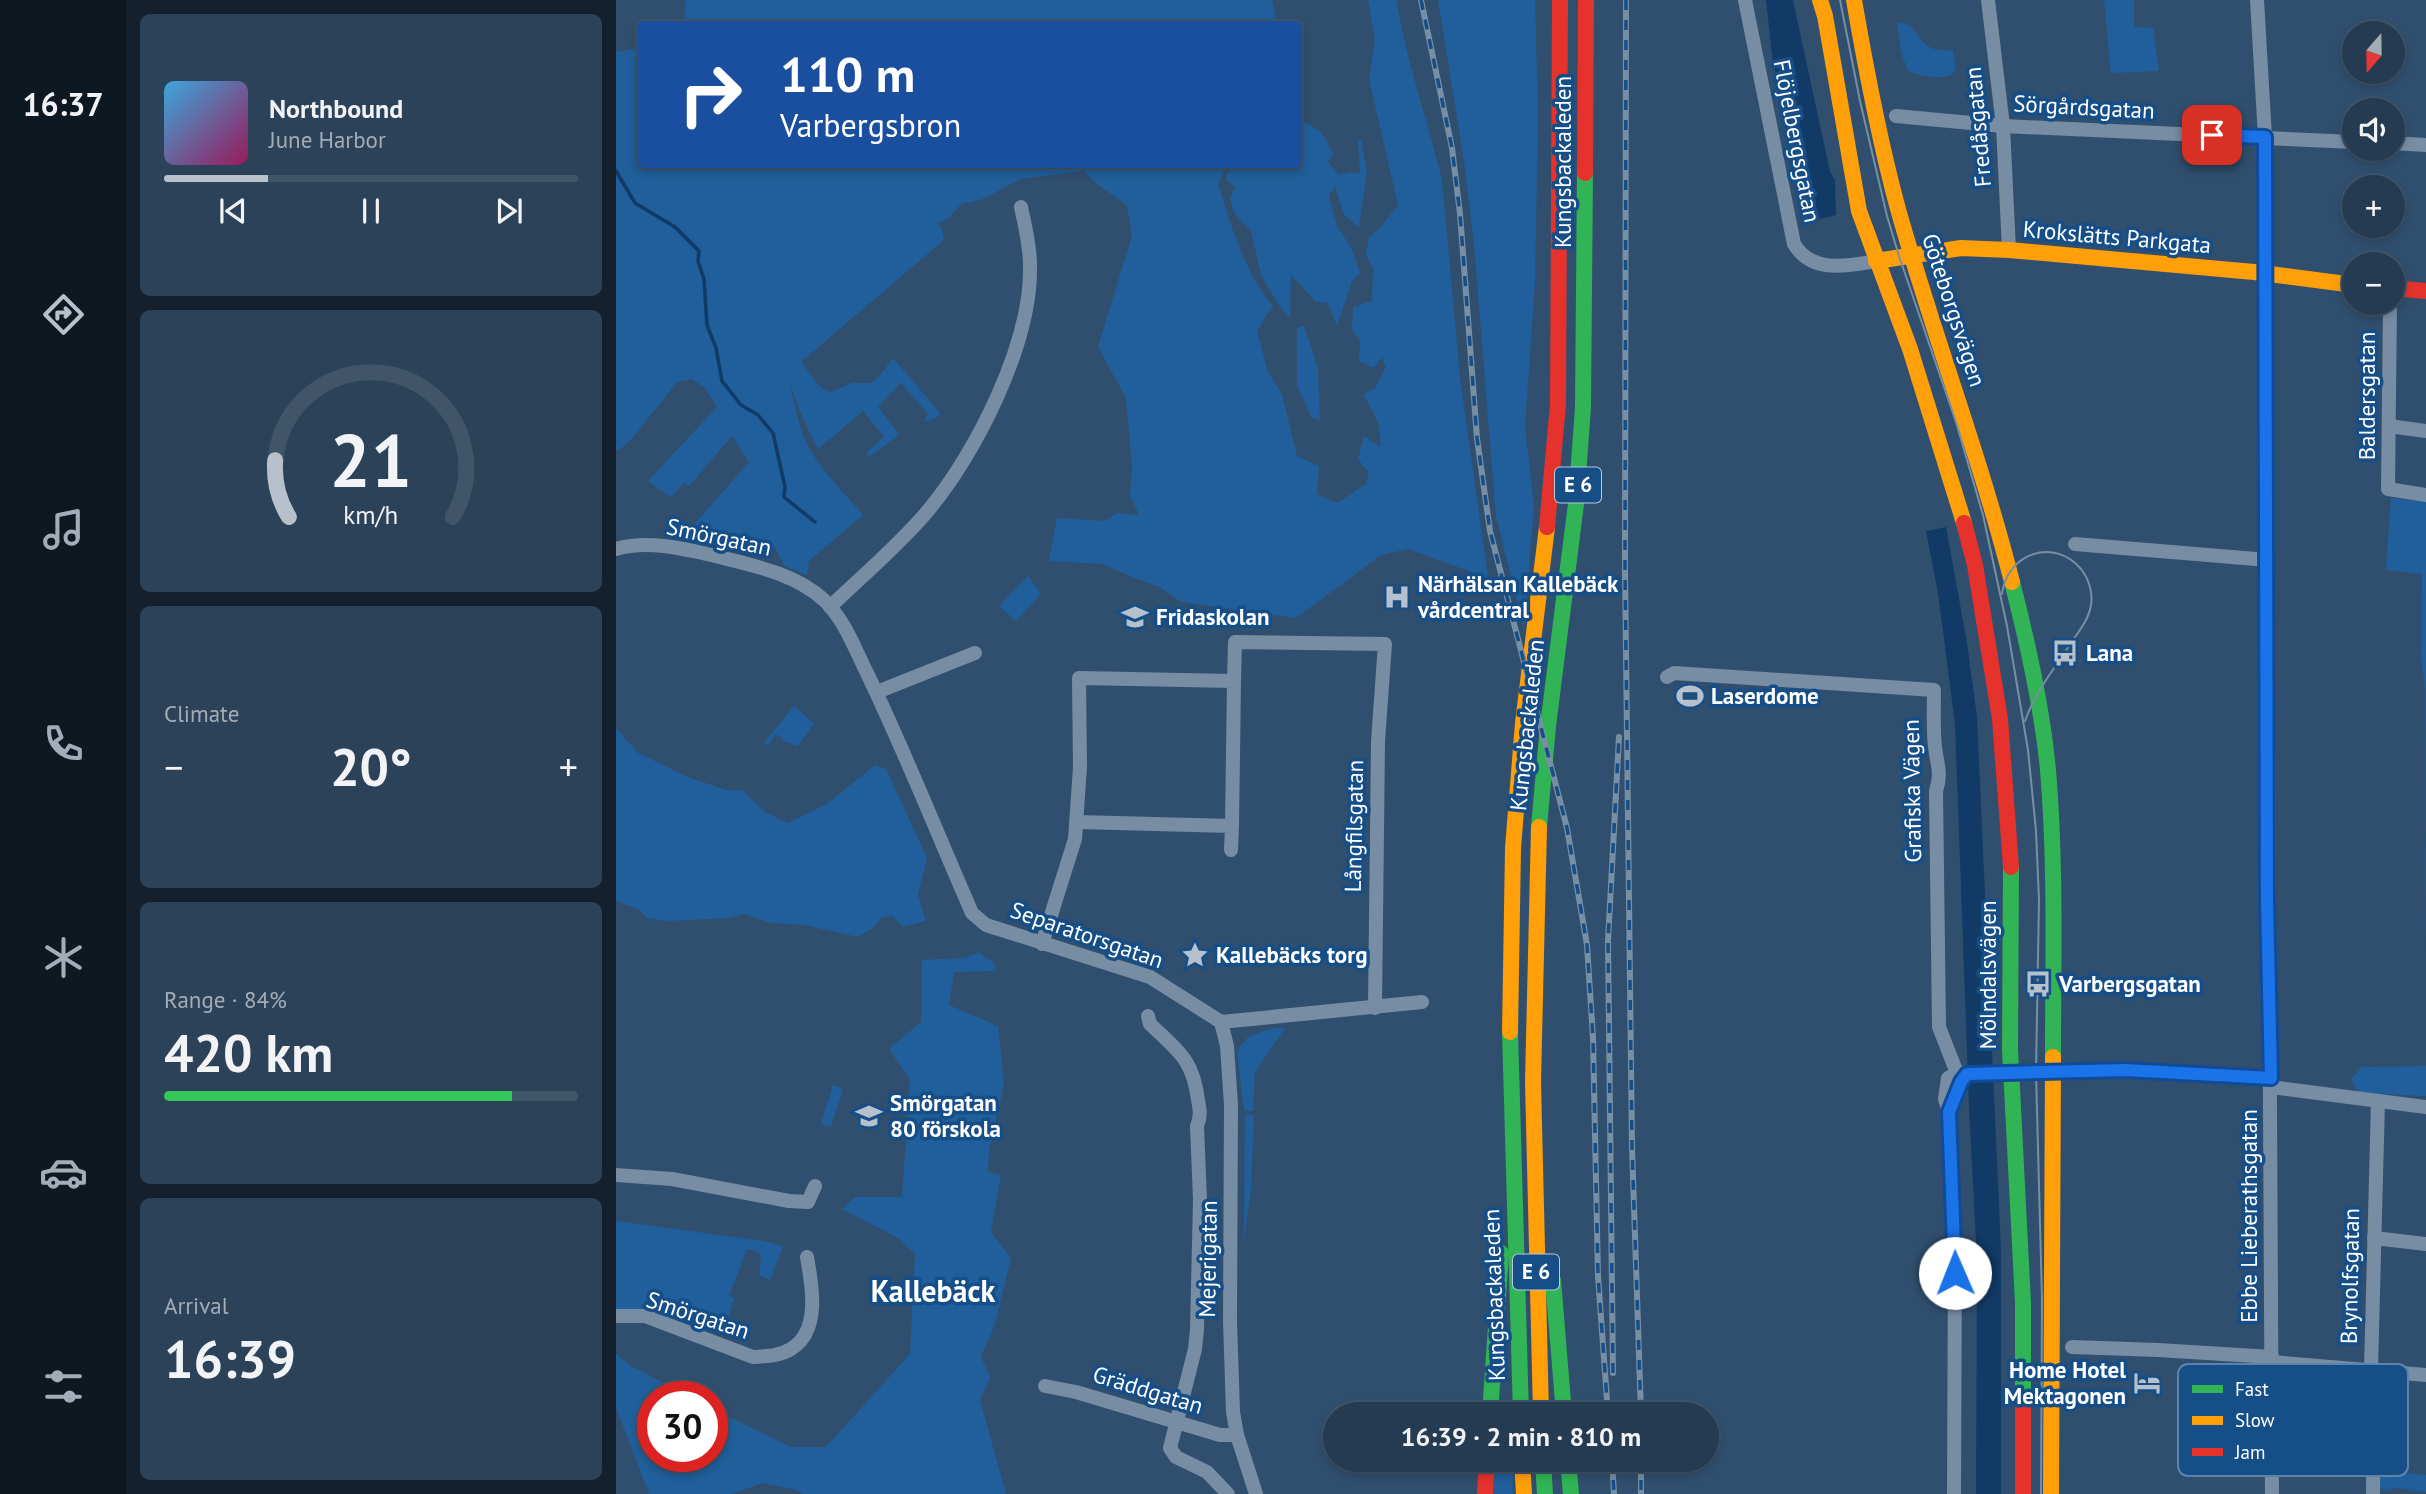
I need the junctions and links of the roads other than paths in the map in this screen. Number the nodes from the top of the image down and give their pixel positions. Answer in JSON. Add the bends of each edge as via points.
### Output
{"nodes":[{"id":1,"x":1560,"y":0,"type":"edge"},
{"id":2,"x":1586,"y":0,"type":"edge"},
{"id":3,"x":1745,"y":0,"type":"edge"},
{"id":4,"x":1820,"y":0,"type":"edge"},
{"id":5,"x":1854,"y":0,"type":"edge"},
{"id":6,"x":1988,"y":0,"type":"edge"},
{"id":7,"x":2257,"y":0,"type":"edge"},
{"id":8,"x":1896,"y":116,"type":"dead end"},
{"id":9,"x":2003,"y":126,"type":"junction"},
{"id":10,"x":2265,"y":137,"type":"junction"},
{"id":11,"x":2342,"y":141,"type":"edge"},
{"id":12,"x":2405,"y":144,"type":"edge"},
{"id":13,"x":2426,"y":145,"type":"edge"},
{"id":14,"x":1021,"y":206,"type":"dead end"},
{"id":15,"x":2009,"y":250,"type":"junction"},
{"id":16,"x":1912,"y":254,"type":"junction"},
{"id":17,"x":1876,"y":261,"type":"junction"},
{"id":18,"x":2266,"y":274,"type":"junction"},
{"id":19,"x":2342,"y":284,"type":"edge"},
{"id":20,"x":2405,"y":289,"type":"edge"},
{"id":21,"x":2426,"y":291,"type":"edge"},
{"id":22,"x":2390,"y":315,"type":"edge"},
{"id":23,"x":2389,"y":426,"type":"junction"},
{"id":24,"x":2426,"y":431,"type":"edge"},
{"id":25,"x":2426,"y":495,"type":"edge"},
{"id":26,"x":2075,"y":544,"type":"dead end"},
{"id":27,"x":616,"y":549,"type":"edge"},
{"id":28,"x":2268,"y":560,"type":"junction"},
{"id":29,"x":830,"y":607,"type":"junction"},
{"id":30,"x":975,"y":653,"type":"dead end"},
{"id":31,"x":1667,"y":677,"type":"dead end"},
{"id":32,"x":1234,"y":681,"type":"junction"},
{"id":33,"x":877,"y":692,"type":"junction"},
{"id":34,"x":1077,"y":822,"type":"junction"},
{"id":35,"x":1231,"y":826,"type":"junction"},
{"id":36,"x":1231,"y":850,"type":"dead end"},
{"id":37,"x":1042,"y":944,"type":"junction"},
{"id":38,"x":1422,"y":1002,"type":"dead end"},
{"id":39,"x":1375,"y":1008,"type":"junction"},
{"id":40,"x":1148,"y":1016,"type":"dead end"},
{"id":41,"x":1221,"y":1022,"type":"junction"},
{"id":42,"x":2003,"y":1072,"type":"junction"},
{"id":43,"x":2053,"y":1072,"type":"junction"},
{"id":44,"x":1962,"y":1074,"type":"junction"},
{"id":45,"x":2271,"y":1082,"type":"junction"},
{"id":46,"x":2378,"y":1101,"type":"junction"},
{"id":47,"x":2426,"y":1107,"type":"edge"},
{"id":48,"x":1535,"y":1129,"type":"junction"},
{"id":49,"x":1512,"y":1150,"type":"junction"},
{"id":50,"x":616,"y":1175,"type":"edge"},
{"id":51,"x":815,"y":1186,"type":"dead end"},
{"id":52,"x":2374,"y":1238,"type":"junction"},
{"id":53,"x":2426,"y":1244,"type":"edge"},
{"id":54,"x":807,"y":1257,"type":"dead end"},
{"id":55,"x":616,"y":1316,"type":"edge"},
{"id":56,"x":2072,"y":1347,"type":"dead end"},
{"id":57,"x":2272,"y":1359,"type":"junction"},
{"id":58,"x":2272,"y":1364,"type":"edge"},
{"id":59,"x":2322,"y":1364,"type":"edge"},
{"id":60,"x":2371,"y":1364,"type":"edge"},
{"id":61,"x":2408,"y":1372,"type":"edge"},
{"id":62,"x":2426,"y":1374,"type":"edge"},
{"id":63,"x":1045,"y":1386,"type":"dead end"},
{"id":64,"x":1491,"y":1402,"type":"edge"},
{"id":65,"x":1521,"y":1402,"type":"edge"},
{"id":66,"x":1541,"y":1402,"type":"edge"},
{"id":67,"x":1563,"y":1402,"type":"edge"},
{"id":68,"x":1175,"y":1423,"type":"junction"},
{"id":69,"x":1237,"y":1435,"type":"junction"},
{"id":70,"x":1486,"y":1472,"type":"edge"},
{"id":71,"x":1523,"y":1472,"type":"edge"},
{"id":72,"x":1544,"y":1472,"type":"edge"},
{"id":73,"x":1569,"y":1472,"type":"edge"},
{"id":74,"x":2273,"y":1476,"type":"edge"},
{"id":75,"x":2373,"y":1476,"type":"edge"},
{"id":76,"x":1228,"y":1494,"type":"edge"},
{"id":77,"x":1256,"y":1494,"type":"edge"},
{"id":78,"x":1485,"y":1494,"type":"edge"},
{"id":79,"x":1524,"y":1494,"type":"edge"},
{"id":80,"x":1545,"y":1494,"type":"edge"},
{"id":81,"x":1571,"y":1494,"type":"edge"},
{"id":82,"x":1954,"y":1494,"type":"edge"},
{"id":83,"x":2023,"y":1494,"type":"edge"},
{"id":84,"x":2051,"y":1494,"type":"edge"},
{"id":85,"x":2273,"y":1494,"type":"edge"},
{"id":86,"x":2373,"y":1494,"type":"edge"}],
"edges":[{"from":1,"to":49,"type":"main road","name":"Kungsbackaleden","number":"E 6","via":[[1558,404],[1517,787],[1511,914]]},
{"from":2,"to":48,"type":"main road","name":"Kungsbackaleden","number":"E 6","via":[[1583,407],[1537,849]]},
{"from":3,"to":17,"type":"street","name":"Flöjelbergsgatan","via":[[1794,244],[1801,254],[1830,267]]},
{"from":4,"to":17,"type":"main road","via":[[1858,211]]},
{"from":5,"to":16,"type":"main road","name":"Göteborgsvägen","via":[[1875,119]]},
{"from":6,"to":9,"type":"street","name":"Fredåsgatan"},
{"from":7,"to":10,"type":"street","name":"Ebbe Lieberathsgatan"},
{"from":8,"to":9,"type":"street","name":"Sörgårdsgatan"},
{"from":9,"to":10,"type":"street","name":"Sörgårdsgatan"},
{"from":9,"to":15,"type":"street","name":"Fredåsgatan"},
{"from":10,"to":11,"type":"street","name":"Sörgårdsgatan"},
{"from":10,"to":18,"type":"street","name":"Ebbe Lieberathsgatan"},
{"from":12,"to":13,"type":"street"},
{"from":14,"to":29,"type":"street","via":[[1029,243],[1026,306],[990,412],[960,466],[925,513]]},
{"from":15,"to":16,"type":"main road","name":"Krokslätts Parkgata","via":[[1961,247]]},
{"from":15,"to":18,"type":"main road","name":"Krokslätts Parkgata"},
{"from":16,"to":17,"type":"main road","name":"Krokslätts Parkgata"},
{"from":16,"to":43,"type":"main road","name":"Göteborgsvägen","via":[[1971,435],[2037,694],[2050,822]]},
{"from":17,"to":42,"type":"main road","name":"Mölndalsvägen","via":[[1941,443],[1975,565],[2000,719],[2011,861]]},
{"from":18,"to":19,"type":"main road","name":"Krokslätts Parkgata"},
{"from":18,"to":28,"type":"street","name":"Ebbe Lieberathsgatan"},
{"from":20,"to":21,"type":"main road"},
{"from":22,"to":23,"type":"street","name":"Baldersgatan"},
{"from":23,"to":24,"type":"street"},
{"from":23,"to":25,"type":"street","name":"Baldersgatan","via":[[2388,489]]},
{"from":26,"to":28,"type":"street"},
{"from":27,"to":29,"type":"street","name":"Smörgatan","via":[[653,545],[759,567],[796,582]]},
{"from":28,"to":45,"type":"street","name":"Ebbe Lieberathsgatan"},
{"from":29,"to":33,"type":"street","name":"Smörgatan"},
{"from":30,"to":33,"type":"street"},
{"from":31,"to":44,"type":"street","name":"Grafiska Vägen","via":[[1674,673],[1934,690],[1939,760],[1939,1027]]},
{"from":32,"to":34,"type":"street","via":[[1079,678]]},
{"from":32,"to":35,"type":"street"},
{"from":32,"to":39,"type":"street","name":"Långfilsgatan","via":[[1235,642],[1385,644],[1378,741]]},
{"from":33,"to":37,"type":"street","name":"Separatorsgatan","via":[[972,912],[986,925]]},
{"from":34,"to":35,"type":"street"},
{"from":34,"to":37,"type":"street"},
{"from":35,"to":36,"type":"street"},
{"from":37,"to":41,"type":"street","name":"Separatorsgatan","via":[[1150,976]]},
{"from":38,"to":39,"type":"street"},
{"from":39,"to":41,"type":"street"},
{"from":40,"to":68,"type":"street","name":"Mejerigatan","via":[[1150,1024],[1187,1060],[1194,1075],[1200,1118],[1197,1329]]},
{"from":41,"to":69,"type":"street","name":"Mejerigatan","via":[[1231,1105],[1230,1369]]},
{"from":42,"to":43,"type":"street"},
{"from":42,"to":44,"type":"street"},
{"from":42,"to":83,"type":"main road","name":"Mölndalsvägen","via":[[2024,1303]]},
{"from":43,"to":45,"type":"street","via":[[2125,1070]]},
{"from":43,"to":84,"type":"main road"},
{"from":44,"to":82,"type":"street","via":[[1949,1112],[1955,1249]]},
{"from":45,"to":46,"type":"street"},
{"from":45,"to":57,"type":"street","name":"Ebbe Lieberathsgatan"},
{"from":46,"to":47,"type":"street"},
{"from":46,"to":52,"type":"street","name":"Brynolfsgatan"},
{"from":48,"to":66,"type":"main road","name":"Kungsbackaleden","number":"E 6"},
{"from":48,"to":67,"type":"main road"},
{"from":49,"to":64,"type":"main road"},
{"from":49,"to":65,"type":"main road","name":"Kungsbackaleden","number":"E 6"},
{"from":50,"to":51,"type":"street","via":[[672,1179],[789,1201],[808,1202]]},
{"from":52,"to":53,"type":"street"},
{"from":52,"to":60,"type":"street","name":"Brynolfsgatan"},
{"from":54,"to":55,"type":"street","name":"Smörgatan","via":[[813,1290],[810,1321],[792,1349],[772,1356],[753,1357],[645,1316]]},
{"from":56,"to":57,"type":"street"},
{"from":57,"to":58,"type":"street","name":"Ebbe Lieberathsgatan"},
{"from":57,"to":59,"type":"street"},
{"from":61,"to":62,"type":"street"},
{"from":63,"to":68,"type":"street","name":"Gräddgatan"},
{"from":68,"to":69,"type":"street","name":"Gräddgatan"},
{"from":68,"to":76,"type":"street","name":"Mejerigatan","via":[[1171,1452],[1207,1472]]},
{"from":69,"to":77,"type":"street","name":"Mejerigatan"},
{"from":70,"to":78,"type":"main road"},
{"from":71,"to":79,"type":"main road"},
{"from":72,"to":80,"type":"main road"},
{"from":73,"to":81,"type":"main road"},
{"from":74,"to":85,"type":"street","name":"Ebbe Lieberathsgatan"},
{"from":75,"to":86,"type":"street","name":"Brynolfsgatan"}]}
